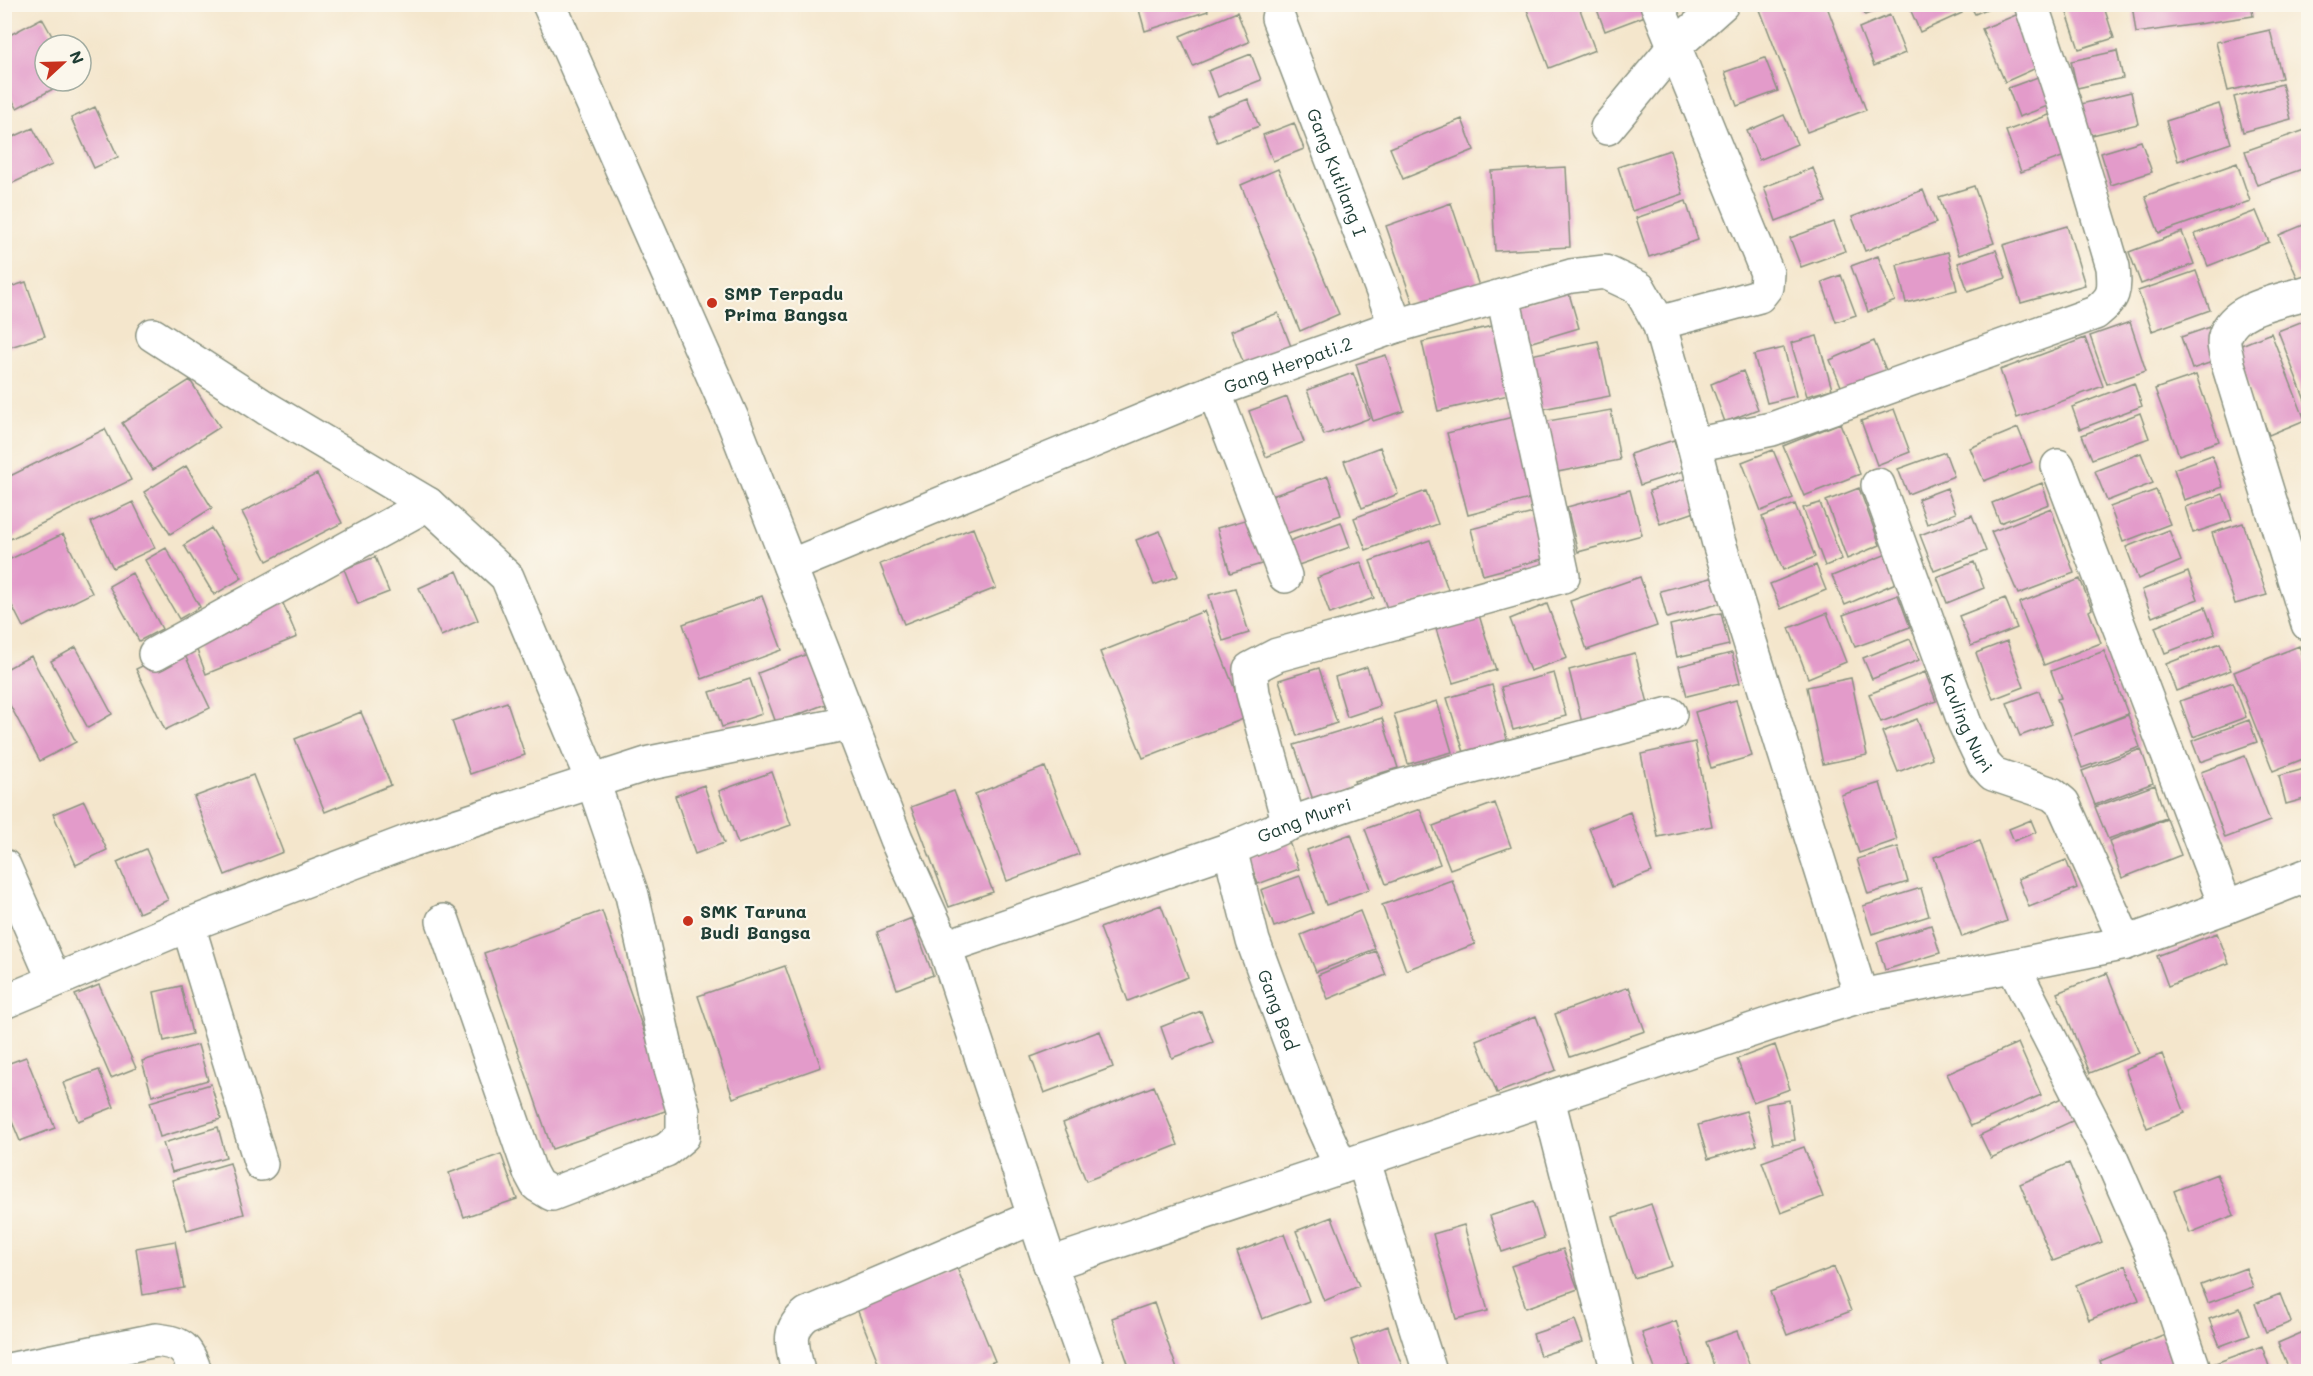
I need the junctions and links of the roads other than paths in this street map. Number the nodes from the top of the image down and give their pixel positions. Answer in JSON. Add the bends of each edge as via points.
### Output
{"nodes":[{"id":1,"x":549,"y":4,"type":"edge"},
{"id":2,"x":1657,"y":4,"type":"edge"},
{"id":3,"x":1722,"y":4,"type":"edge"},
{"id":4,"x":2031,"y":4,"type":"edge"},
{"id":5,"x":1278,"y":18,"type":"dead end"},
{"id":6,"x":1674,"y":46,"type":"junction"},
{"id":7,"x":1607,"y":128,"type":"dead end"},
{"id":8,"x":2308,"y":292,"type":"edge"},
{"id":9,"x":1503,"y":296,"type":"junction"},
{"id":10,"x":1659,"y":323,"type":"junction"},
{"id":11,"x":1396,"y":326,"type":"junction"},
{"id":12,"x":153,"y":335,"type":"dead end"},
{"id":13,"x":1214,"y":391,"type":"junction"},
{"id":14,"x":1694,"y":445,"type":"junction"},
{"id":15,"x":2058,"y":466,"type":"dead end"},
{"id":16,"x":1878,"y":486,"type":"dead end"},
{"id":17,"x":428,"y":504,"type":"junction"},
{"id":18,"x":790,"y":566,"type":"junction"},
{"id":19,"x":1285,"y":576,"type":"dead end"},
{"id":20,"x":2308,"y":624,"type":"edge"},
{"id":21,"x":155,"y":654,"type":"dead end"},
{"id":22,"x":1670,"y":714,"type":"dead end"},
{"id":23,"x":849,"y":723,"type":"junction"},
{"id":24,"x":593,"y":782,"type":"junction"},
{"id":25,"x":1289,"y":824,"type":"junction"},
{"id":26,"x":1230,"y":849,"type":"junction"},
{"id":27,"x":4,"y":866,"type":"edge"},
{"id":28,"x":2308,"y":875,"type":"edge"},
{"id":29,"x":2226,"y":907,"type":"junction"},
{"id":30,"x":443,"y":921,"type":"dead end"},
{"id":31,"x":188,"y":925,"type":"junction"},
{"id":32,"x":2126,"y":944,"type":"junction"},
{"id":33,"x":945,"y":946,"type":"junction"},
{"id":34,"x":2013,"y":966,"type":"junction"},
{"id":35,"x":54,"y":980,"type":"junction"},
{"id":36,"x":1861,"y":996,"type":"junction"},
{"id":37,"x":4,"y":1002,"type":"edge"},
{"id":38,"x":1548,"y":1099,"type":"junction"},
{"id":39,"x":261,"y":1164,"type":"dead end"},
{"id":40,"x":1352,"y":1164,"type":"junction"},
{"id":41,"x":1034,"y":1217,"type":"junction"},
{"id":42,"x":1050,"y":1264,"type":"junction"},
{"id":43,"x":4,"y":1371,"type":"edge"},
{"id":44,"x":195,"y":1371,"type":"edge"},
{"id":45,"x":798,"y":1371,"type":"edge"},
{"id":46,"x":1089,"y":1371,"type":"edge"},
{"id":47,"x":1430,"y":1371,"type":"edge"},
{"id":48,"x":1618,"y":1371,"type":"edge"},
{"id":49,"x":2195,"y":1371,"type":"edge"}],
"edges":[{"from":1,"to":18,"type":"street","via":[[734,423]]},
{"from":2,"to":6,"type":"street"},
{"from":3,"to":6,"type":"street"},
{"from":4,"to":14,"type":"street","via":[[2113,267],[2115,287],[2111,300],[2095,313],[1772,429]]},
{"from":5,"to":11,"type":"street","name":"Gang Kutilang I"},
{"from":6,"to":7,"type":"street"},
{"from":6,"to":10,"type":"street","via":[[1767,273],[1766,287],[1759,296]]},
{"from":8,"to":20,"type":"street","via":[[2254,309],[2232,321],[2224,338],[2228,364]]},
{"from":9,"to":10,"type":"street","name":"Gang Herpati.2","via":[[1571,276],[1605,272],[1639,288]]},
{"from":9,"to":11,"type":"street","name":"Gang Herpati.2"},
{"from":9,"to":25,"type":"street","via":[[1563,576],[1277,655],[1250,669]]},
{"from":10,"to":14,"type":"street","name":"Gang Herpati.2"},
{"from":11,"to":13,"type":"street","name":"Gang Herpati.2"},
{"from":12,"to":17,"type":"street","via":[[266,408]]},
{"from":13,"to":18,"type":"street","name":"Gang Herpati.2"},
{"from":13,"to":19,"type":"street"},
{"from":14,"to":36,"type":"street","name":"Gang Herpati.2","via":[[1718,540]]},
{"from":15,"to":29,"type":"street"},
{"from":16,"to":32,"type":"street","name":"Kavling Nuri","via":[[1965,724],[1984,764],[1993,774],[2052,794],[2063,803]]},
{"from":17,"to":21,"type":"street"},
{"from":17,"to":24,"type":"street","via":[[507,578]]},
{"from":18,"to":23,"type":"street"},
{"from":22,"to":25,"type":"street","name":"Gang Murri","via":[[1394,788]]},
{"from":23,"to":24,"type":"street","via":[[650,763]]},
{"from":23,"to":33,"type":"street"},
{"from":24,"to":30,"type":"street","via":[[632,895],[683,1110],[683,1136],[666,1150],[552,1194],[537,1185]]},
{"from":24,"to":31,"type":"street","via":[[412,840]]},
{"from":25,"to":26,"type":"street","name":"Gang Murri"},
{"from":26,"to":33,"type":"street","name":"Gang Murri"},
{"from":26,"to":40,"type":"street","name":"Gang Bed","via":[[1253,941],[1314,1107]]},
{"from":27,"to":35,"type":"street"},
{"from":28,"to":29,"type":"street"},
{"from":29,"to":32,"type":"street"},
{"from":31,"to":35,"type":"street"},
{"from":31,"to":39,"type":"street"},
{"from":32,"to":34,"type":"street"},
{"from":33,"to":41,"type":"street"},
{"from":34,"to":36,"type":"street"},
{"from":34,"to":49,"type":"street","via":[[2110,1156],[2162,1275]]},
{"from":35,"to":37,"type":"street"},
{"from":36,"to":38,"type":"street"},
{"from":38,"to":40,"type":"street"},
{"from":38,"to":48,"type":"street"},
{"from":40,"to":42,"type":"street"},
{"from":40,"to":47,"type":"street","name":"Gang Bed"},
{"from":41,"to":42,"type":"street"},
{"from":41,"to":45,"type":"street","via":[[807,1314],[797,1322],[792,1334]]},
{"from":42,"to":46,"type":"street"},
{"from":43,"to":44,"type":"street","via":[[156,1340],[176,1342],[187,1351]]}]}
